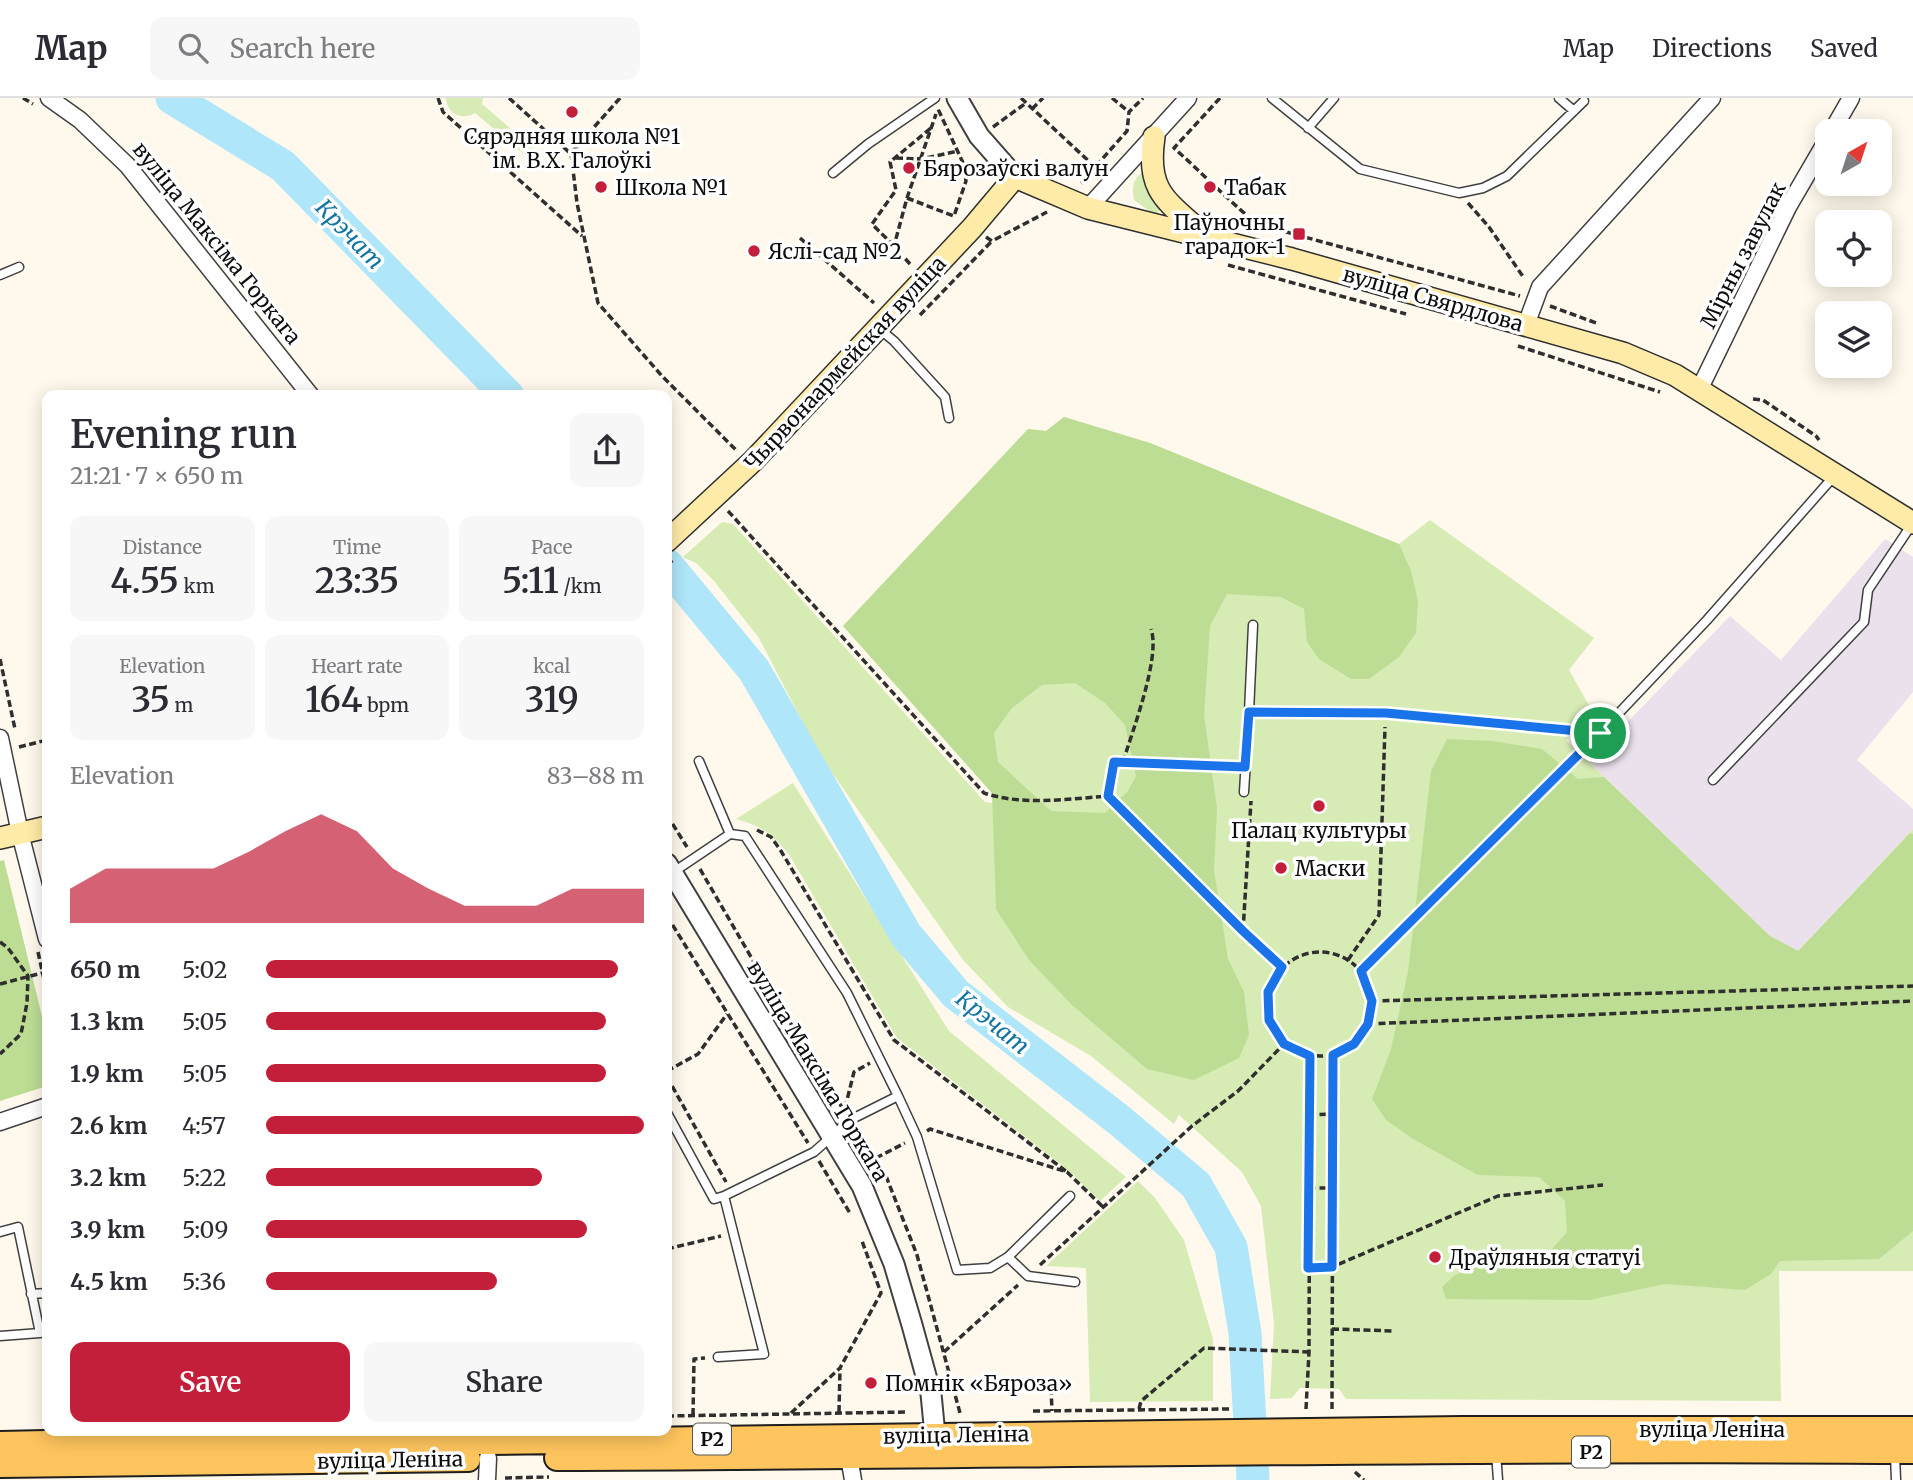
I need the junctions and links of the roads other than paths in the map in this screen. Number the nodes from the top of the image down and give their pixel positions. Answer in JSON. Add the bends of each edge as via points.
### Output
{"nodes":[{"id":1,"x":49,"y":98,"type":"edge"},
{"id":2,"x":957,"y":98,"type":"edge"},
{"id":3,"x":1188,"y":98,"type":"edge"},
{"id":4,"x":1272,"y":98,"type":"edge"},
{"id":5,"x":1335,"y":98,"type":"edge"},
{"id":6,"x":1559,"y":98,"type":"edge"},
{"id":7,"x":1712,"y":98,"type":"edge"},
{"id":8,"x":1851,"y":98,"type":"edge"},
{"id":9,"x":934,"y":99,"type":"edge"},
{"id":10,"x":1584,"y":101,"type":"dead end"},
{"id":11,"x":1574,"y":111,"type":"junction"},
{"id":12,"x":1839,"y":119,"type":"edge"},
{"id":13,"x":1308,"y":128,"type":"junction"},
{"id":14,"x":1154,"y":137,"type":"junction"},
{"id":15,"x":1815,"y":161,"type":"edge"},
{"id":16,"x":834,"y":173,"type":"dead end"},
{"id":17,"x":1015,"y":177,"type":"junction"},
{"id":18,"x":1088,"y":208,"type":"junction"},
{"id":19,"x":1208,"y":238,"type":"junction"},
{"id":20,"x":19,"y":267,"type":"dead end"},
{"id":21,"x":0,"y":275,"type":"edge"},
{"id":22,"x":1526,"y":325,"type":"junction"},
{"id":23,"x":878,"y":328,"type":"junction"},
{"id":24,"x":307,"y":390,"type":"edge"},
{"id":25,"x":1699,"y":390,"type":"junction"},
{"id":26,"x":949,"y":418,"type":"dead end"},
{"id":27,"x":1835,"y":475,"type":"junction"},
{"id":28,"x":1913,"y":523,"type":"edge"},
{"id":29,"x":674,"y":535,"type":"edge"},
{"id":30,"x":1254,"y":625,"type":"dead end"},
{"id":31,"x":1249,"y":712,"type":"junction"},
{"id":32,"x":0,"y":741,"type":"edge"},
{"id":33,"x":699,"y":761,"type":"dead end"},
{"id":34,"x":1713,"y":780,"type":"dead end"},
{"id":35,"x":1248,"y":793,"type":"road end"},
{"id":36,"x":42,"y":828,"type":"edge"},
{"id":37,"x":730,"y":834,"type":"junction"},
{"id":38,"x":10,"y":836,"type":"edge"},
{"id":39,"x":672,"y":869,"type":"edge"},
{"id":40,"x":672,"y":876,"type":"edge"},
{"id":41,"x":42,"y":925,"type":"edge"},
{"id":42,"x":898,"y":1096,"type":"junction"},
{"id":43,"x":42,"y":1108,"type":"edge"},
{"id":44,"x":0,"y":1122,"type":"edge"},
{"id":45,"x":672,"y":1122,"type":"edge"},
{"id":46,"x":833,"y":1135,"type":"junction"},
{"id":47,"x":728,"y":1194,"type":"junction"},
{"id":48,"x":1070,"y":1196,"type":"dead end"},
{"id":49,"x":0,"y":1232,"type":"edge"},
{"id":50,"x":1007,"y":1257,"type":"junction"},
{"id":51,"x":1075,"y":1282,"type":"dead end"},
{"id":52,"x":42,"y":1293,"type":"edge"},
{"id":53,"x":31,"y":1294,"type":"junction"},
{"id":54,"x":0,"y":1336,"type":"edge"},
{"id":55,"x":718,"y":1357,"type":"dead end"},
{"id":56,"x":1904,"y":1440,"type":"edge"},
{"id":57,"x":1495,"y":1441,"type":"junction"},
{"id":58,"x":0,"y":1444,"type":"edge"},
{"id":59,"x":137,"y":1445,"type":"edge"},
{"id":60,"x":935,"y":1445,"type":"junction"},
{"id":61,"x":488,"y":1453,"type":"edge"},
{"id":62,"x":850,"y":1458,"type":"edge"},
{"id":63,"x":0,"y":1465,"type":"edge"},
{"id":64,"x":1497,"y":1480,"type":"edge"},
{"id":65,"x":1896,"y":1480,"type":"edge"}],
"edges":[{"from":1,"to":24,"type":"street","name":"вуліца Максіма Горкага","via":[[80,120],[128,166]]},
{"from":2,"to":17,"type":"street","name":"вуліца Свярдлова","via":[[979,136]]},
{"from":3,"to":14,"type":"street"},
{"from":4,"to":13,"type":"lane"},
{"from":5,"to":13,"type":"lane"},
{"from":6,"to":11,"type":"lane"},
{"from":7,"to":22,"type":"street","via":[[1541,286]]},
{"from":8,"to":12,"type":"street"},
{"from":9,"to":16,"type":"lane"},
{"from":10,"to":11,"type":"lane"},
{"from":11,"to":13,"type":"lane","via":[[1507,176],[1459,193],[1360,169]]},
{"from":14,"to":18,"type":"street"},
{"from":14,"to":19,"type":"main road","via":[[1150,160],[1155,185],[1171,206]]},
{"from":15,"to":25,"type":"street","name":"Мірны завулак"},
{"from":17,"to":18,"type":"main road","name":"вуліца Свярдлова"},
{"from":17,"to":23,"type":"main road","name":"Чырвонаармейская вуліца","via":[[963,222]]},
{"from":18,"to":19,"type":"main road","name":"вуліца Свярдлова"},
{"from":19,"to":22,"type":"main road","name":"вуліца Свярдлова"},
{"from":20,"to":21,"type":"lane"},
{"from":22,"to":25,"type":"main road","name":"вуліца Свярдлова","via":[[1623,353]]},
{"from":23,"to":26,"type":"lane","via":[[945,397]]},
{"from":23,"to":29,"type":"main road","name":"Чырвонаармейская вуліца","via":[[753,461]]},
{"from":25,"to":27,"type":"main road","name":"вуліца Свярдлова"},
{"from":27,"to":28,"type":"main road","name":"вуліца Свярдлова"},
{"from":27,"to":31,"type":"lane","via":[[1600,733],[1386,713]]},
{"from":28,"to":34,"type":"lane","via":[[1868,590],[1864,622]]},
{"from":30,"to":31,"type":"lane"},
{"from":31,"to":35,"type":"lane"},
{"from":32,"to":38,"type":"street"},
{"from":33,"to":37,"type":"lane"},
{"from":36,"to":38,"type":"main road"},
{"from":37,"to":39,"type":"lane"},
{"from":37,"to":42,"type":"lane","via":[[745,836],[847,993]]},
{"from":38,"to":41,"type":"street"},
{"from":40,"to":46,"type":"street","name":"вуліца Максіма Горкага"},
{"from":42,"to":46,"type":"lane","via":[[850,1120]]},
{"from":42,"to":50,"type":"lane","via":[[916,1136],[957,1269],[990,1268]]},
{"from":43,"to":44,"type":"street"},
{"from":45,"to":47,"type":"lane","via":[[714,1199]]},
{"from":46,"to":47,"type":"lane","via":[[814,1152]]},
{"from":46,"to":60,"type":"street","name":"вуліца Максіма Горкага","via":[[862,1186],[894,1264],[931,1394]]},
{"from":47,"to":55,"type":"lane","via":[[764,1354]]},
{"from":48,"to":50,"type":"lane"},
{"from":49,"to":53,"type":"lane","via":[[18,1227]]},
{"from":50,"to":51,"type":"lane","via":[[1028,1276]]},
{"from":52,"to":53,"type":"lane"},
{"from":53,"to":54,"type":"lane","via":[[40,1333]]},
{"from":56,"to":57,"type":"main road","name":"вуліца Леніна","number":"Р2"},
{"from":56,"to":65,"type":"lane"},
{"from":57,"to":60,"type":"main road","name":"вуліца Леніна","number":"Р2","via":[[1287,1441],[1205,1431]]},
{"from":57,"to":64,"type":"lane"},
{"from":58,"to":59,"type":"main road","name":"вуліца Леніна","number":"Р2"},
{"from":59,"to":61,"type":"main road","name":"вуліца Леніна","number":"Р2"},
{"from":59,"to":63,"type":"main road","name":"вуліца Леніна","number":"Р2"},
{"from":60,"to":62,"type":"main road","name":"вуліца Леніна","number":"Р2"},
{"from":61,"to":62,"type":"main road","name":"вуліца Леніна","number":"Р2"}]}
